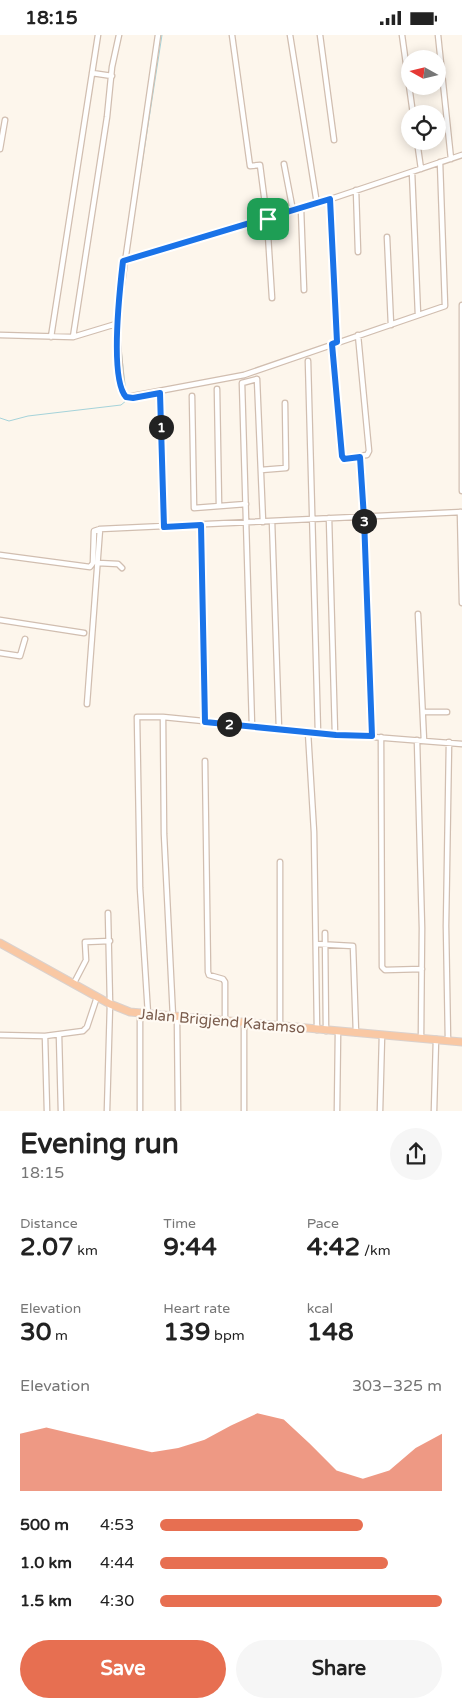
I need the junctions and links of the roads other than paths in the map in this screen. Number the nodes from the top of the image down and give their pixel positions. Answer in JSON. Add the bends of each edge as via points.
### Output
{"nodes":[{"id":1,"x":98,"y":35,"type":"edge"},
{"id":2,"x":119,"y":35,"type":"edge"},
{"id":3,"x":158,"y":35,"type":"edge"},
{"id":4,"x":232,"y":35,"type":"edge"},
{"id":5,"x":290,"y":35,"type":"edge"},
{"id":6,"x":320,"y":35,"type":"edge"},
{"id":7,"x":402,"y":35,"type":"edge"},
{"id":8,"x":438,"y":35,"type":"edge"},
{"id":9,"x":92,"y":73,"type":"junction"},
{"id":10,"x":112,"y":77,"type":"junction"},
{"id":11,"x":412,"y":105,"type":"edge"},
{"id":12,"x":5,"y":120,"type":"dead end"},
{"id":13,"x":334,"y":141,"type":"dead end"},
{"id":14,"x":0,"y":149,"type":"edge"},
{"id":15,"x":418,"y":150,"type":"edge"},
{"id":16,"x":462,"y":155,"type":"edge"},
{"id":17,"x":451,"y":159,"type":"junction"},
{"id":18,"x":440,"y":162,"type":"junction"},
{"id":19,"x":284,"y":164,"type":"dead end"},
{"id":20,"x":421,"y":169,"type":"junction"},
{"id":21,"x":412,"y":172,"type":"junction"},
{"id":22,"x":356,"y":190,"type":"junction"},
{"id":23,"x":330,"y":199,"type":"junction"},
{"id":24,"x":317,"y":204,"type":"junction"},
{"id":25,"x":301,"y":209,"type":"junction"},
{"id":26,"x":293,"y":211,"type":"junction"},
{"id":27,"x":268,"y":219,"type":"junction"},
{"id":28,"x":387,"y":237,"type":"dead end"},
{"id":29,"x":358,"y":252,"type":"dead end"},
{"id":30,"x":123,"y":261,"type":"junction"},
{"id":31,"x":304,"y":290,"type":"dead end"},
{"id":32,"x":272,"y":298,"type":"dead end"},
{"id":33,"x":462,"y":305,"type":"edge"},
{"id":34,"x":418,"y":315,"type":"junction"},
{"id":35,"x":116,"y":324,"type":"junction"},
{"id":36,"x":391,"y":325,"type":"junction"},
{"id":37,"x":0,"y":335,"type":"edge"},
{"id":38,"x":358,"y":335,"type":"junction"},
{"id":39,"x":51,"y":337,"type":"junction"},
{"id":40,"x":73,"y":337,"type":"junction"},
{"id":41,"x":334,"y":343,"type":"junction"},
{"id":42,"x":462,"y":357,"type":"edge"},
{"id":43,"x":308,"y":361,"type":"dead end"},
{"id":44,"x":217,"y":389,"type":"dead end"},
{"id":45,"x":160,"y":393,"type":"junction"},
{"id":46,"x":192,"y":396,"type":"dead end"},
{"id":47,"x":284,"y":403,"type":"dead end"},
{"id":48,"x":360,"y":457,"type":"junction"},
{"id":49,"x":261,"y":470,"type":"junction"},
{"id":50,"x":462,"y":491,"type":"edge"},
{"id":51,"x":246,"y":504,"type":"junction"},
{"id":52,"x":219,"y":506,"type":"junction"},
{"id":53,"x":461,"y":512,"type":"edge"},
{"id":54,"x":329,"y":518,"type":"junction"},
{"id":55,"x":364,"y":518,"type":"junction"},
{"id":56,"x":312,"y":519,"type":"junction"},
{"id":57,"x":272,"y":521,"type":"junction"},
{"id":58,"x":263,"y":522,"type":"junction"},
{"id":59,"x":246,"y":523,"type":"junction"},
{"id":60,"x":201,"y":525,"type":"junction"},
{"id":61,"x":164,"y":527,"type":"junction"},
{"id":62,"x":100,"y":529,"type":"junction"},
{"id":63,"x":0,"y":555,"type":"edge"},
{"id":64,"x":98,"y":563,"type":"junction"},
{"id":65,"x":122,"y":568,"type":"dead end"},
{"id":66,"x":462,"y":603,"type":"edge"},
{"id":67,"x":418,"y":614,"type":"dead end"},
{"id":68,"x":0,"y":620,"type":"edge"},
{"id":69,"x":84,"y":633,"type":"dead end"},
{"id":70,"x":25,"y":639,"type":"dead end"},
{"id":71,"x":0,"y":653,"type":"edge"},
{"id":72,"x":86,"y":704,"type":"dead end"},
{"id":73,"x":423,"y":712,"type":"junction"},
{"id":74,"x":447,"y":712,"type":"dead end"},
{"id":75,"x":163,"y":717,"type":"junction"},
{"id":76,"x":205,"y":722,"type":"junction"},
{"id":77,"x":252,"y":726,"type":"junction"},
{"id":78,"x":279,"y":729,"type":"junction"},
{"id":79,"x":308,"y":732,"type":"junction"},
{"id":80,"x":318,"y":733,"type":"junction"},
{"id":81,"x":335,"y":734,"type":"junction"},
{"id":82,"x":372,"y":736,"type":"junction"},
{"id":83,"x":380,"y":737,"type":"junction"},
{"id":84,"x":417,"y":740,"type":"junction"},
{"id":85,"x":424,"y":741,"type":"junction"},
{"id":86,"x":450,"y":742,"type":"junction"},
{"id":87,"x":462,"y":744,"type":"edge"},
{"id":88,"x":205,"y":761,"type":"dead end"},
{"id":89,"x":280,"y":862,"type":"dead end"},
{"id":90,"x":108,"y":913,"type":"dead end"},
{"id":91,"x":325,"y":933,"type":"dead end"},
{"id":92,"x":110,"y":941,"type":"junction"},
{"id":93,"x":0,"y":943,"type":"edge"},
{"id":94,"x":316,"y":944,"type":"junction"},
{"id":95,"x":325,"y":944,"type":"junction"},
{"id":96,"x":422,"y":969,"type":"junction"},
{"id":97,"x":74,"y":983,"type":"junction"},
{"id":98,"x":97,"y":996,"type":"junction"},
{"id":99,"x":110,"y":1004,"type":"junction"},
{"id":100,"x":144,"y":1015,"type":"junction"},
{"id":101,"x":175,"y":1017,"type":"junction"},
{"id":102,"x":225,"y":1021,"type":"junction"},
{"id":103,"x":244,"y":1023,"type":"junction"},
{"id":104,"x":280,"y":1027,"type":"junction"},
{"id":105,"x":317,"y":1030,"type":"junction"},
{"id":106,"x":326,"y":1031,"type":"junction"},
{"id":107,"x":338,"y":1031,"type":"junction"},
{"id":108,"x":356,"y":1033,"type":"junction"},
{"id":109,"x":0,"y":1035,"type":"edge"},
{"id":110,"x":59,"y":1035,"type":"junction"},
{"id":111,"x":382,"y":1035,"type":"junction"},
{"id":112,"x":45,"y":1036,"type":"junction"},
{"id":113,"x":421,"y":1038,"type":"junction"},
{"id":114,"x":436,"y":1039,"type":"junction"},
{"id":115,"x":448,"y":1041,"type":"junction"},
{"id":116,"x":462,"y":1042,"type":"edge"},
{"id":117,"x":47,"y":1111,"type":"edge"},
{"id":118,"x":61,"y":1111,"type":"edge"},
{"id":119,"x":107,"y":1111,"type":"edge"},
{"id":120,"x":140,"y":1111,"type":"edge"},
{"id":121,"x":178,"y":1111,"type":"edge"},
{"id":122,"x":244,"y":1111,"type":"edge"},
{"id":123,"x":337,"y":1111,"type":"edge"},
{"id":124,"x":380,"y":1111,"type":"edge"},
{"id":125,"x":434,"y":1111,"type":"edge"}],
"edges":[{"from":1,"to":9,"type":"street"},
{"from":2,"to":10,"type":"street"},
{"from":3,"to":30,"type":"street"},
{"from":4,"to":27,"type":"street","via":[[250,166],[260,165]]},
{"from":5,"to":24,"type":"street"},
{"from":6,"to":13,"type":"street"},
{"from":7,"to":11,"type":"street"},
{"from":8,"to":17,"type":"street"},
{"from":9,"to":10,"type":"street"},
{"from":9,"to":39,"type":"street"},
{"from":10,"to":40,"type":"street"},
{"from":12,"to":14,"type":"street"},
{"from":15,"to":20,"type":"street"},
{"from":16,"to":17,"type":"street"},
{"from":17,"to":18,"type":"street"},
{"from":18,"to":20,"type":"street"},
{"from":18,"to":34,"type":"street","via":[[446,304]]},
{"from":19,"to":26,"type":"street"},
{"from":20,"to":21,"type":"street"},
{"from":21,"to":22,"type":"street"},
{"from":21,"to":34,"type":"street"},
{"from":22,"to":23,"type":"street"},
{"from":22,"to":29,"type":"street"},
{"from":23,"to":24,"type":"street"},
{"from":23,"to":41,"type":"street"},
{"from":24,"to":25,"type":"street"},
{"from":25,"to":26,"type":"street"},
{"from":25,"to":31,"type":"street"},
{"from":26,"to":27,"type":"street"},
{"from":27,"to":30,"type":"street"},
{"from":27,"to":32,"type":"street"},
{"from":28,"to":36,"type":"street"},
{"from":30,"to":35,"type":"street"},
{"from":33,"to":42,"type":"street"},
{"from":34,"to":36,"type":"street"},
{"from":35,"to":40,"type":"street"},
{"from":35,"to":45,"type":"street","via":[[124,395],[133,398]]},
{"from":36,"to":38,"type":"street"},
{"from":37,"to":39,"type":"street"},
{"from":38,"to":41,"type":"street"},
{"from":38,"to":48,"type":"street","via":[[369,451]]},
{"from":39,"to":40,"type":"street"},
{"from":41,"to":45,"type":"street","via":[[244,375]]},
{"from":41,"to":48,"type":"street","via":[[342,456],[344,459]]},
{"from":42,"to":50,"type":"street"},
{"from":43,"to":56,"type":"street"},
{"from":44,"to":52,"type":"street"},
{"from":45,"to":61,"type":"street"},
{"from":46,"to":52,"type":"street","via":[[194,508]]},
{"from":47,"to":49,"type":"street","via":[[286,469]]},
{"from":48,"to":55,"type":"street"},
{"from":49,"to":51,"type":"street","via":[[257,379],[242,383]]},
{"from":49,"to":58,"type":"street"},
{"from":51,"to":52,"type":"street"},
{"from":51,"to":59,"type":"street"},
{"from":53,"to":55,"type":"street"},
{"from":53,"to":66,"type":"street"},
{"from":54,"to":55,"type":"street"},
{"from":54,"to":56,"type":"street"},
{"from":54,"to":81,"type":"street"},
{"from":55,"to":82,"type":"street"},
{"from":56,"to":57,"type":"street"},
{"from":56,"to":80,"type":"street"},
{"from":57,"to":58,"type":"street"},
{"from":57,"to":78,"type":"street"},
{"from":58,"to":59,"type":"street"},
{"from":59,"to":60,"type":"street"},
{"from":59,"to":77,"type":"street"},
{"from":60,"to":61,"type":"street"},
{"from":60,"to":76,"type":"street"},
{"from":61,"to":62,"type":"street"},
{"from":62,"to":63,"type":"street","via":[[93,533],[93,563],[90,567]]},
{"from":62,"to":64,"type":"street"},
{"from":64,"to":65,"type":"street","via":[[118,564]]},
{"from":64,"to":72,"type":"street"},
{"from":67,"to":73,"type":"street"},
{"from":68,"to":69,"type":"street"},
{"from":70,"to":71,"type":"street","via":[[20,656]]},
{"from":73,"to":74,"type":"street"},
{"from":73,"to":85,"type":"street"},
{"from":75,"to":76,"type":"street"},
{"from":75,"to":100,"type":"street","via":[[139,716],[136,719]]},
{"from":75,"to":101,"type":"street","via":[[164,834]]},
{"from":76,"to":77,"type":"street"},
{"from":77,"to":78,"type":"street"},
{"from":78,"to":79,"type":"street"},
{"from":79,"to":80,"type":"street"},
{"from":79,"to":94,"type":"street"},
{"from":80,"to":81,"type":"street"},
{"from":81,"to":82,"type":"street"},
{"from":82,"to":83,"type":"street"},
{"from":83,"to":84,"type":"street"},
{"from":83,"to":96,"type":"street","via":[[382,967],[386,970]]},
{"from":84,"to":85,"type":"street"},
{"from":84,"to":96,"type":"street"},
{"from":85,"to":86,"type":"street"},
{"from":86,"to":87,"type":"street"},
{"from":86,"to":115,"type":"street","via":[[446,926]]},
{"from":88,"to":102,"type":"street","via":[[208,968],[209,975],[225,982]]},
{"from":89,"to":104,"type":"street"},
{"from":90,"to":92,"type":"street"},
{"from":91,"to":95,"type":"street"},
{"from":92,"to":97,"type":"street","via":[[84,943],[86,960]]},
{"from":92,"to":99,"type":"street"},
{"from":93,"to":97,"type":"highway","name":"Jalan Brigjend Katamso"},
{"from":94,"to":95,"type":"street"},
{"from":94,"to":105,"type":"street"},
{"from":95,"to":106,"type":"street"},
{"from":95,"to":108,"type":"street","via":[[353,946]]},
{"from":96,"to":113,"type":"street"},
{"from":97,"to":98,"type":"highway","name":"Jalan Brigjend Katamso"},
{"from":98,"to":99,"type":"highway","name":"Jalan Brigjend Katamso"},
{"from":98,"to":110,"type":"street","via":[[85,1029],[79,1033]]},
{"from":99,"to":100,"type":"highway","name":"Jalan Brigjend Katamso"},
{"from":99,"to":119,"type":"street"},
{"from":100,"to":101,"type":"highway","name":"Jalan Brigjend Katamso"},
{"from":100,"to":120,"type":"street"},
{"from":101,"to":102,"type":"highway","name":"Jalan Brigjend Katamso"},
{"from":101,"to":121,"type":"street"},
{"from":102,"to":103,"type":"highway","name":"Jalan Brigjend Katamso"},
{"from":103,"to":104,"type":"highway","name":"Jalan Brigjend Katamso"},
{"from":103,"to":122,"type":"street"},
{"from":104,"to":105,"type":"highway","name":"Jalan Brigjend Katamso"},
{"from":105,"to":106,"type":"highway","name":"Jalan Brigjend Katamso"},
{"from":106,"to":107,"type":"highway","name":"Jalan Brigjend Katamso"},
{"from":107,"to":108,"type":"highway","name":"Jalan Brigjend Katamso"},
{"from":107,"to":123,"type":"street"},
{"from":108,"to":111,"type":"highway","name":"Jalan Brigjend Katamso"},
{"from":109,"to":112,"type":"street"},
{"from":110,"to":112,"type":"street"},
{"from":110,"to":118,"type":"street"},
{"from":111,"to":113,"type":"highway","name":"Jalan Brigjend Katamso"},
{"from":111,"to":124,"type":"street"},
{"from":112,"to":117,"type":"street"},
{"from":113,"to":114,"type":"highway","name":"Jalan Brigjend Katamso"},
{"from":114,"to":115,"type":"highway","name":"Jalan Brigjend Katamso"},
{"from":114,"to":125,"type":"street"},
{"from":115,"to":116,"type":"highway","name":"Jalan Brigjend Katamso"}]}
